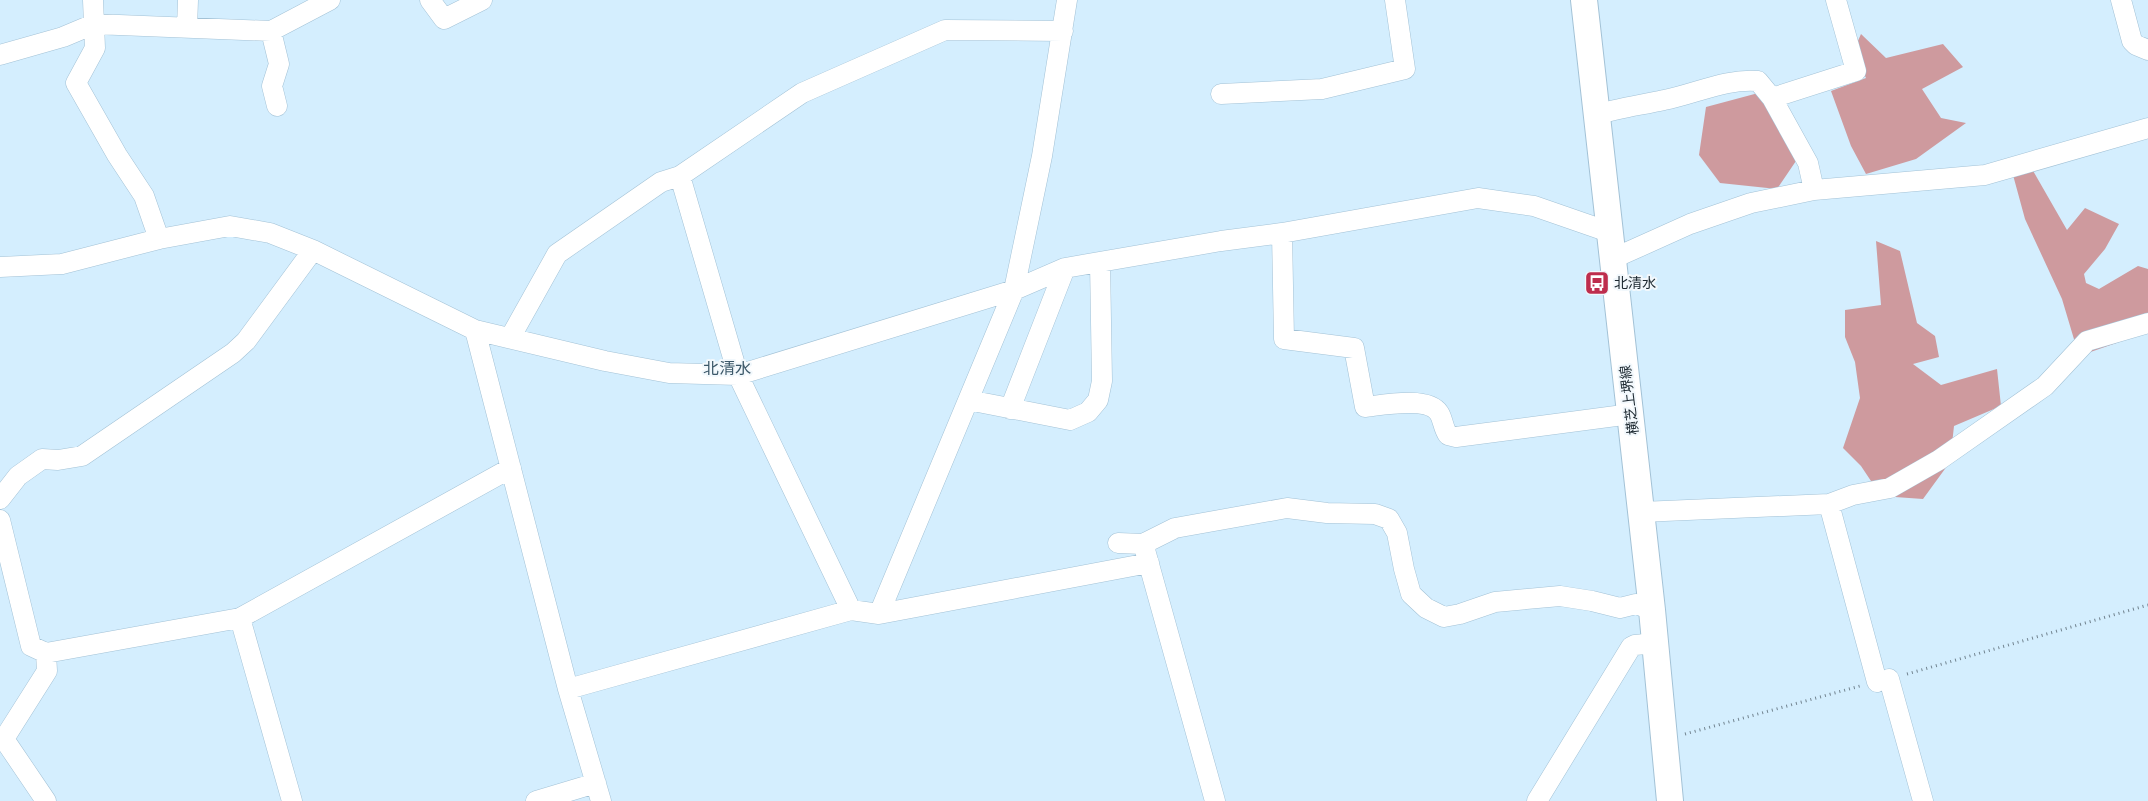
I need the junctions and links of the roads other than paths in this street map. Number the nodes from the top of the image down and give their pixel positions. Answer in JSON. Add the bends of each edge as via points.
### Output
{"nodes":[{"id":1,"x":93,"y":0,"type":"edge"},
{"id":2,"x":188,"y":0,"type":"edge"},
{"id":3,"x":330,"y":0,"type":"edge"},
{"id":4,"x":430,"y":0,"type":"edge"},
{"id":5,"x":482,"y":0,"type":"edge"},
{"id":6,"x":1067,"y":0,"type":"edge"},
{"id":7,"x":1395,"y":0,"type":"edge"},
{"id":8,"x":1584,"y":0,"type":"edge"},
{"id":9,"x":1836,"y":0,"type":"edge"},
{"id":10,"x":2121,"y":0,"type":"edge"},
{"id":11,"x":94,"y":24,"type":"junction"},
{"id":12,"x":187,"y":28,"type":"junction"},
{"id":13,"x":271,"y":31,"type":"junction"},
{"id":14,"x":1063,"y":31,"type":"junction"},
{"id":15,"x":2148,"y":50,"type":"edge"},
{"id":16,"x":0,"y":55,"type":"edge"},
{"id":17,"x":1221,"y":94,"type":"dead end"},
{"id":18,"x":1772,"y":98,"type":"junction"},
{"id":19,"x":277,"y":106,"type":"dead end"},
{"id":20,"x":1596,"y":115,"type":"junction"},
{"id":21,"x":2148,"y":128,"type":"edge"},
{"id":22,"x":680,"y":176,"type":"junction"},
{"id":23,"x":1814,"y":190,"type":"junction"},
{"id":24,"x":1609,"y":232,"type":"junction"},
{"id":25,"x":1282,"y":233,"type":"junction"},
{"id":26,"x":158,"y":239,"type":"junction"},
{"id":27,"x":313,"y":250,"type":"junction"},
{"id":28,"x":1612,"y":259,"type":"junction"},
{"id":29,"x":1100,"y":262,"type":"junction"},
{"id":30,"x":0,"y":267,"type":"edge"},
{"id":31,"x":1065,"y":268,"type":"junction"},
{"id":32,"x":1014,"y":290,"type":"junction"},
{"id":33,"x":2148,"y":323,"type":"edge"},
{"id":34,"x":475,"y":330,"type":"junction"},
{"id":35,"x":510,"y":338,"type":"junction"},
{"id":36,"x":738,"y":375,"type":"junction"},
{"id":37,"x":968,"y":400,"type":"junction"},
{"id":38,"x":1010,"y":409,"type":"junction"},
{"id":39,"x":1631,"y":414,"type":"junction"},
{"id":40,"x":510,"y":468,"type":"junction"},
{"id":41,"x":0,"y":499,"type":"edge"},
{"id":42,"x":1829,"y":504,"type":"junction"},
{"id":43,"x":1642,"y":512,"type":"junction"},
{"id":44,"x":0,"y":520,"type":"edge"},
{"id":45,"x":1118,"y":542,"type":"dead end"},
{"id":46,"x":1143,"y":544,"type":"junction"},
{"id":47,"x":1149,"y":563,"type":"junction"},
{"id":48,"x":851,"y":610,"type":"junction"},
{"id":49,"x":1652,"y":610,"type":"junction"},
{"id":50,"x":879,"y":614,"type":"junction"},
{"id":51,"x":240,"y":618,"type":"junction"},
{"id":52,"x":1656,"y":643,"type":"junction"},
{"id":53,"x":46,"y":653,"type":"junction"},
{"id":54,"x":568,"y":689,"type":"junction"},
{"id":55,"x":598,"y":792,"type":"edge"},
{"id":56,"x":46,"y":801,"type":"edge"},
{"id":57,"x":292,"y":801,"type":"edge"},
{"id":58,"x":536,"y":801,"type":"edge"},
{"id":59,"x":1215,"y":801,"type":"edge"},
{"id":60,"x":1538,"y":801,"type":"edge"},
{"id":61,"x":1670,"y":801,"type":"edge"},
{"id":62,"x":1923,"y":801,"type":"edge"}],
"edges":[{"from":1,"to":11,"type":"street"},
{"from":2,"to":12,"type":"street"},
{"from":3,"to":13,"type":"street"},
{"from":4,"to":5,"type":"street","via":[[444,19]]},
{"from":6,"to":14,"type":"street"},
{"from":7,"to":17,"type":"street","via":[[1405,69],[1322,89]]},
{"from":8,"to":20,"type":"main road","name":"横芝上堺線"},
{"from":9,"to":18,"type":"street","via":[[1856,71]]},
{"from":10,"to":15,"type":"street","via":[[2132,41]]},
{"from":11,"to":12,"type":"street"},
{"from":11,"to":16,"type":"street","via":[[63,37]]},
{"from":11,"to":26,"type":"street","via":[[95,48],[76,83],[144,196]]},
{"from":12,"to":13,"type":"street"},
{"from":13,"to":19,"type":"street","via":[[279,64],[272,86]]},
{"from":14,"to":22,"type":"street","via":[[945,30],[802,93]]},
{"from":14,"to":32,"type":"street","via":[[1042,156]]},
{"from":18,"to":20,"type":"street","via":[[1758,81],[1744,80]]},
{"from":18,"to":23,"type":"street","via":[[1808,163]]},
{"from":20,"to":24,"type":"main road","name":"横芝上堺線"},
{"from":21,"to":23,"type":"street","via":[[1984,175]]},
{"from":22,"to":35,"type":"street","via":[[661,182],[557,254]]},
{"from":22,"to":36,"type":"street"},
{"from":23,"to":28,"type":"street","via":[[1751,203],[1690,224]]},
{"from":24,"to":25,"type":"street","via":[[1534,206],[1478,198]]},
{"from":24,"to":28,"type":"main road","name":"横芝上堺線"},
{"from":25,"to":29,"type":"street"},
{"from":25,"to":39,"type":"street","via":[[1284,339],[1354,348],[1365,407],[1419,402],[1432,407],[1439,414],[1448,435],[1456,437]]},
{"from":26,"to":27,"type":"street","via":[[230,226],[270,233]]},
{"from":26,"to":30,"type":"street","via":[[62,264]]},
{"from":27,"to":34,"type":"street"},
{"from":27,"to":41,"type":"street","via":[[246,341],[233,353],[82,456],[42,460],[18,476]]},
{"from":28,"to":39,"type":"main road","name":"横芝上堺線"},
{"from":29,"to":31,"type":"street"},
{"from":29,"to":38,"type":"street","via":[[1102,381],[1098,400],[1088,412],[1070,420]]},
{"from":31,"to":32,"type":"street"},
{"from":31,"to":38,"type":"street"},
{"from":32,"to":36,"type":"street"},
{"from":32,"to":37,"type":"street"},
{"from":33,"to":42,"type":"street","via":[[2087,341],[2045,386],[1940,460],[1890,488],[1853,494]]},
{"from":34,"to":35,"type":"street"},
{"from":34,"to":40,"type":"street"},
{"from":35,"to":36,"type":"street","via":[[669,373]]},
{"from":36,"to":48,"type":"street"},
{"from":37,"to":38,"type":"street"},
{"from":37,"to":50,"type":"street"},
{"from":39,"to":43,"type":"main road","name":"横芝上堺線"},
{"from":40,"to":51,"type":"street"},
{"from":40,"to":54,"type":"street"},
{"from":42,"to":43,"type":"street"},
{"from":42,"to":62,"type":"street"},
{"from":43,"to":49,"type":"main road","name":"横芝上堺線"},
{"from":44,"to":53,"type":"street","via":[[31,646]]},
{"from":45,"to":46,"type":"street"},
{"from":46,"to":47,"type":"street"},
{"from":46,"to":49,"type":"street","via":[[1175,528],[1287,508],[1374,514],[1389,519],[1397,533],[1411,594],[1426,608],[1444,617],[1495,602],[1560,596],[1620,608],[1636,604]]},
{"from":47,"to":50,"type":"street"},
{"from":47,"to":59,"type":"street"},
{"from":48,"to":50,"type":"street"},
{"from":48,"to":54,"type":"street"},
{"from":49,"to":52,"type":"main road","name":"横芝上堺線"},
{"from":51,"to":53,"type":"street"},
{"from":51,"to":57,"type":"street"},
{"from":52,"to":60,"type":"street","via":[[1631,647]]},
{"from":52,"to":61,"type":"main road","name":"横芝上堺線"},
{"from":53,"to":56,"type":"street","via":[[47,671],[4,739]]},
{"from":54,"to":55,"type":"street"},
{"from":55,"to":58,"type":"street"}]}
